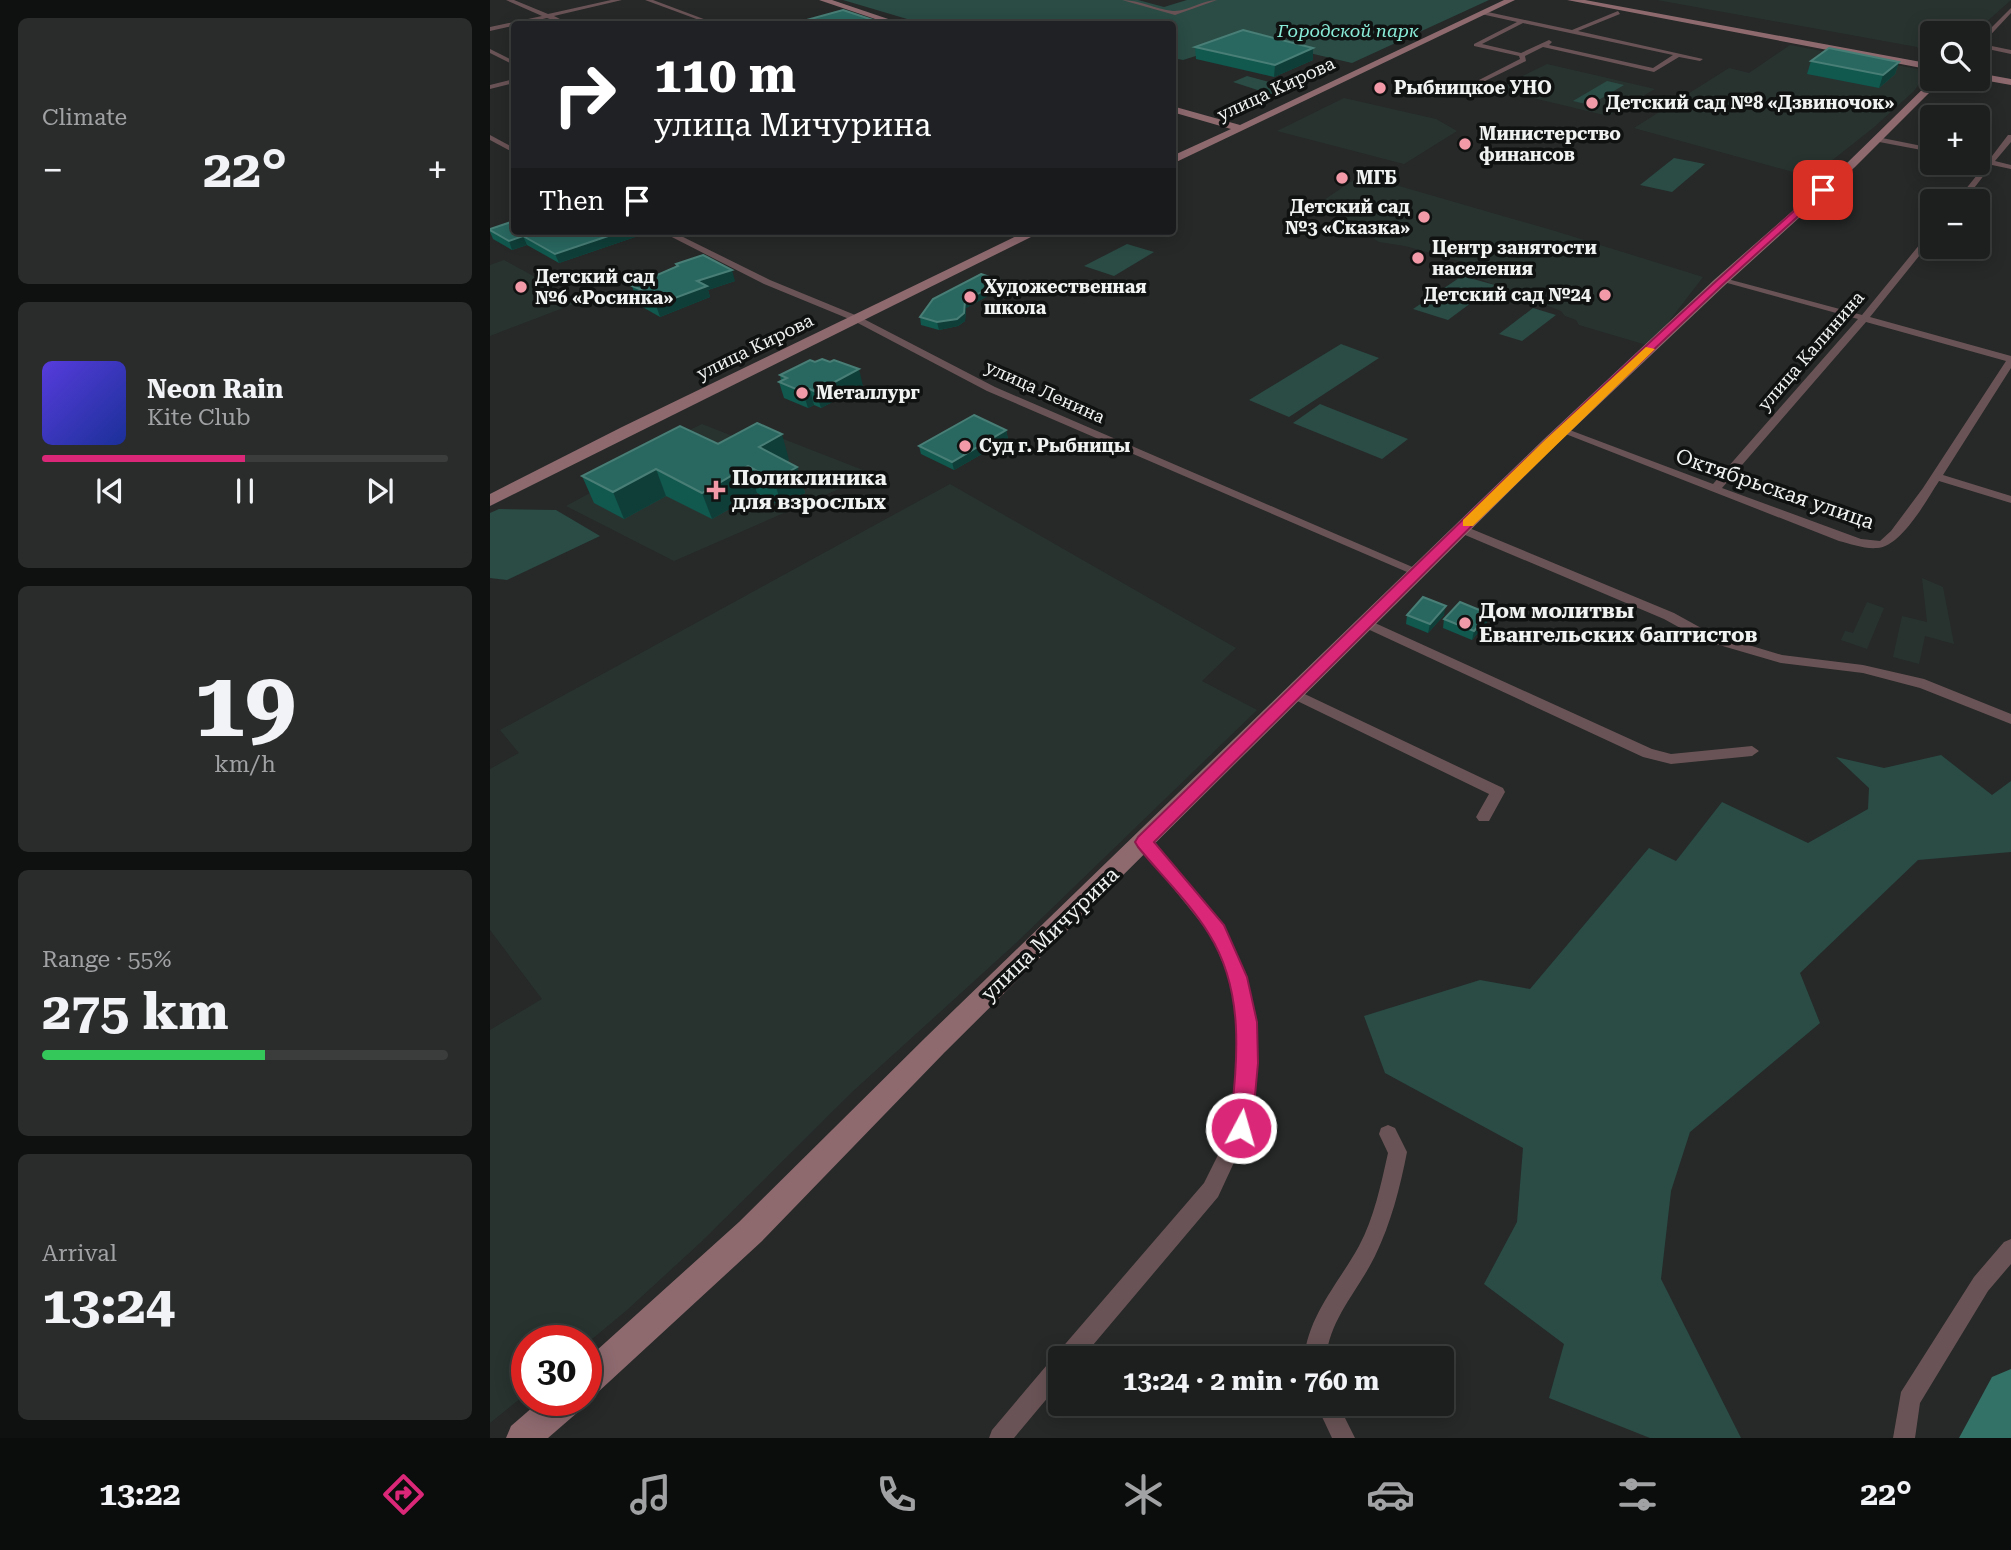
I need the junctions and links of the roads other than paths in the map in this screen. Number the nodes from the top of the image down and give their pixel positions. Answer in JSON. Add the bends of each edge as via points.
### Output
{"nodes":[{"id":1,"x":509,"y":0,"type":"edge"},
{"id":2,"x":619,"y":0,"type":"edge"},
{"id":3,"x":649,"y":0,"type":"edge"},
{"id":4,"x":823,"y":0,"type":"edge"},
{"id":5,"x":1125,"y":0,"type":"edge"},
{"id":6,"x":1213,"y":0,"type":"edge"},
{"id":7,"x":1511,"y":0,"type":"edge"},
{"id":8,"x":1571,"y":0,"type":"edge"},
{"id":9,"x":2011,"y":10,"type":"edge"},
{"id":10,"x":1483,"y":13,"type":"junction"},
{"id":11,"x":1618,"y":13,"type":"dead end"},
{"id":12,"x":546,"y":16,"type":"junction"},
{"id":13,"x":524,"y":21,"type":"edge"},
{"id":14,"x":559,"y":21,"type":"edge"},
{"id":15,"x":706,"y":21,"type":"edge"},
{"id":16,"x":889,"y":21,"type":"edge"},
{"id":17,"x":1521,"y":22,"type":"junction"},
{"id":18,"x":1998,"y":23,"type":"junction"},
{"id":19,"x":511,"y":24,"type":"edge"},
{"id":20,"x":2008,"y":25,"type":"dead end"},
{"id":21,"x":490,"y":29,"type":"edge"},
{"id":22,"x":1574,"y":32,"type":"junction"},
{"id":23,"x":1990,"y":32,"type":"edge"},
{"id":24,"x":1563,"y":36,"type":"dead end"},
{"id":25,"x":1553,"y":40,"type":"dead end"},
{"id":26,"x":1542,"y":45,"type":"junction"},
{"id":27,"x":1990,"y":48,"type":"edge"},
{"id":28,"x":490,"y":51,"type":"edge"},
{"id":29,"x":2011,"y":52,"type":"edge"},
{"id":30,"x":1679,"y":54,"type":"junction"},
{"id":31,"x":1522,"y":55,"type":"junction"},
{"id":32,"x":1700,"y":59,"type":"dead end"},
{"id":33,"x":511,"y":62,"type":"edge"},
{"id":34,"x":1920,"y":65,"type":"edge"},
{"id":35,"x":1990,"y":78,"type":"edge"},
{"id":36,"x":1481,"y":81,"type":"dead end"},
{"id":37,"x":511,"y":82,"type":"edge"},
{"id":38,"x":2011,"y":82,"type":"edge"},
{"id":39,"x":490,"y":87,"type":"edge"},
{"id":40,"x":1926,"y":91,"type":"edge"},
{"id":41,"x":1176,"y":110,"type":"edge"},
{"id":42,"x":1239,"y":128,"type":"junction"},
{"id":43,"x":490,"y":137,"type":"edge"},
{"id":44,"x":2011,"y":137,"type":"edge"},
{"id":45,"x":1877,"y":139,"type":"junction"},
{"id":46,"x":1920,"y":148,"type":"edge"},
{"id":47,"x":511,"y":149,"type":"edge"},
{"id":48,"x":1176,"y":159,"type":"edge"},
{"id":49,"x":1992,"y":163,"type":"junction"},
{"id":50,"x":2011,"y":167,"type":"edge"},
{"id":51,"x":1969,"y":189,"type":"edge"},
{"id":52,"x":672,"y":235,"type":"edge"},
{"id":53,"x":1029,"y":235,"type":"edge"},
{"id":54,"x":1920,"y":249,"type":"edge"},
{"id":55,"x":1723,"y":279,"type":"junction"},
{"id":56,"x":857,"y":318,"type":"junction"},
{"id":57,"x":1864,"y":318,"type":"junction"},
{"id":58,"x":2011,"y":360,"type":"edge"},
{"id":59,"x":1563,"y":431,"type":"junction"},
{"id":60,"x":1935,"y":476,"type":"junction"},
{"id":61,"x":1715,"y":489,"type":"junction"},
{"id":62,"x":2011,"y":500,"type":"edge"},
{"id":63,"x":490,"y":501,"type":"edge"},
{"id":64,"x":1462,"y":529,"type":"junction"},
{"id":65,"x":1418,"y":572,"type":"junction"},
{"id":66,"x":1364,"y":622,"type":"junction"},
{"id":67,"x":1293,"y":693,"type":"junction"},
{"id":68,"x":2011,"y":719,"type":"edge"},
{"id":69,"x":1752,"y":751,"type":"dead end"},
{"id":70,"x":1484,"y":817,"type":"dead end"},
{"id":71,"x":1144,"y":842,"type":"junction"},
{"id":72,"x":1388,"y":1133,"type":"dead end"},
{"id":73,"x":2011,"y":1249,"type":"edge"},
{"id":74,"x":1078,"y":1346,"type":"edge"},
{"id":75,"x":1317,"y":1346,"type":"edge"},
{"id":76,"x":602,"y":1367,"type":"edge"},
{"id":77,"x":1048,"y":1381,"type":"edge"},
{"id":78,"x":548,"y":1416,"type":"edge"},
{"id":79,"x":1333,"y":1416,"type":"edge"},
{"id":80,"x":523,"y":1438,"type":"edge"},
{"id":81,"x":1000,"y":1438,"type":"edge"},
{"id":82,"x":1344,"y":1438,"type":"edge"},
{"id":83,"x":1904,"y":1438,"type":"edge"}],
"edges":[{"from":1,"to":12,"type":"street"},
{"from":2,"to":12,"type":"street"},
{"from":3,"to":15,"type":"street"},
{"from":4,"to":16,"type":"street"},
{"from":5,"to":6,"type":"street","via":[[1175,13]]},
{"from":7,"to":10,"type":"street","name":"улица Кирова"},
{"from":8,"to":34,"type":"street"},
{"from":9,"to":18,"type":"street"},
{"from":10,"to":17,"type":"street"},
{"from":10,"to":42,"type":"street","name":"улица Кирова"},
{"from":11,"to":22,"type":"street"},
{"from":12,"to":13,"type":"street"},
{"from":12,"to":14,"type":"street"},
{"from":17,"to":22,"type":"street"},
{"from":17,"to":31,"type":"street","via":[[1476,45]]},
{"from":18,"to":20,"type":"street"},
{"from":18,"to":23,"type":"street"},
{"from":19,"to":21,"type":"street"},
{"from":22,"to":24,"type":"street"},
{"from":22,"to":30,"type":"street"},
{"from":25,"to":26,"type":"street"},
{"from":26,"to":30,"type":"street","via":[[1654,70]]},
{"from":26,"to":31,"type":"street"},
{"from":27,"to":29,"type":"street"},
{"from":28,"to":33,"type":"street"},
{"from":30,"to":32,"type":"street"},
{"from":31,"to":36,"type":"street","via":[[1524,60]]},
{"from":35,"to":38,"type":"street"},
{"from":37,"to":39,"type":"street"},
{"from":40,"to":45,"type":"street","name":"улица Мичурина"},
{"from":41,"to":42,"type":"street"},
{"from":42,"to":48,"type":"street","name":"улица Кирова"},
{"from":43,"to":47,"type":"street"},
{"from":44,"to":49,"type":"street"},
{"from":45,"to":46,"type":"street"},
{"from":45,"to":55,"type":"street","name":"улица Мичурина"},
{"from":49,"to":50,"type":"street"},
{"from":49,"to":51,"type":"street"},
{"from":52,"to":56,"type":"street","name":"улица Ленина","via":[[767,282]]},
{"from":53,"to":56,"type":"street","name":"улица Кирова"},
{"from":54,"to":57,"type":"street","name":"улица Калинина"},
{"from":55,"to":57,"type":"street"},
{"from":55,"to":59,"type":"street","name":"улица Мичурина"},
{"from":56,"to":63,"type":"street","name":"улица Кирова"},
{"from":56,"to":65,"type":"street","name":"улица Ленина","via":[[991,389]]},
{"from":57,"to":58,"type":"street"},
{"from":57,"to":61,"type":"street","name":"улица Калинина"},
{"from":58,"to":60,"type":"street","name":"Октябрьская улица"},
{"from":59,"to":61,"type":"street","name":"Октябрьская улица"},
{"from":59,"to":64,"type":"street","name":"улица Мичурина"},
{"from":60,"to":61,"type":"street","name":"Октябрьская улица","via":[[1891,540],[1880,545],[1843,538]]},
{"from":60,"to":62,"type":"street"},
{"from":64,"to":65,"type":"street","name":"улица Мичурина"},
{"from":64,"to":68,"type":"street","via":[[1669,616],[1707,637],[1781,659],[1863,669],[1924,684]]},
{"from":65,"to":66,"type":"street","name":"улица Мичурина"},
{"from":66,"to":67,"type":"street","name":"улица Мичурина"},
{"from":66,"to":69,"type":"street","via":[[1647,753],[1671,759]]},
{"from":67,"to":70,"type":"street","via":[[1498,792]]},
{"from":67,"to":71,"type":"street","name":"улица Мичурина"},
{"from":71,"to":74,"type":"street","via":[[1217,930],[1237,977],[1247,1022],[1241,1128],[1211,1190]]},
{"from":71,"to":76,"type":"street","name":"улица Мичурина","via":[[750,1232]]},
{"from":72,"to":75,"type":"street","via":[[1398,1152],[1390,1190],[1367,1250],[1319,1332]]},
{"from":73,"to":83,"type":"street","via":[[1981,1284],[1909,1400]]},
{"from":77,"to":81,"type":"street"},
{"from":78,"to":80,"type":"street"},
{"from":79,"to":82,"type":"street"}]}
